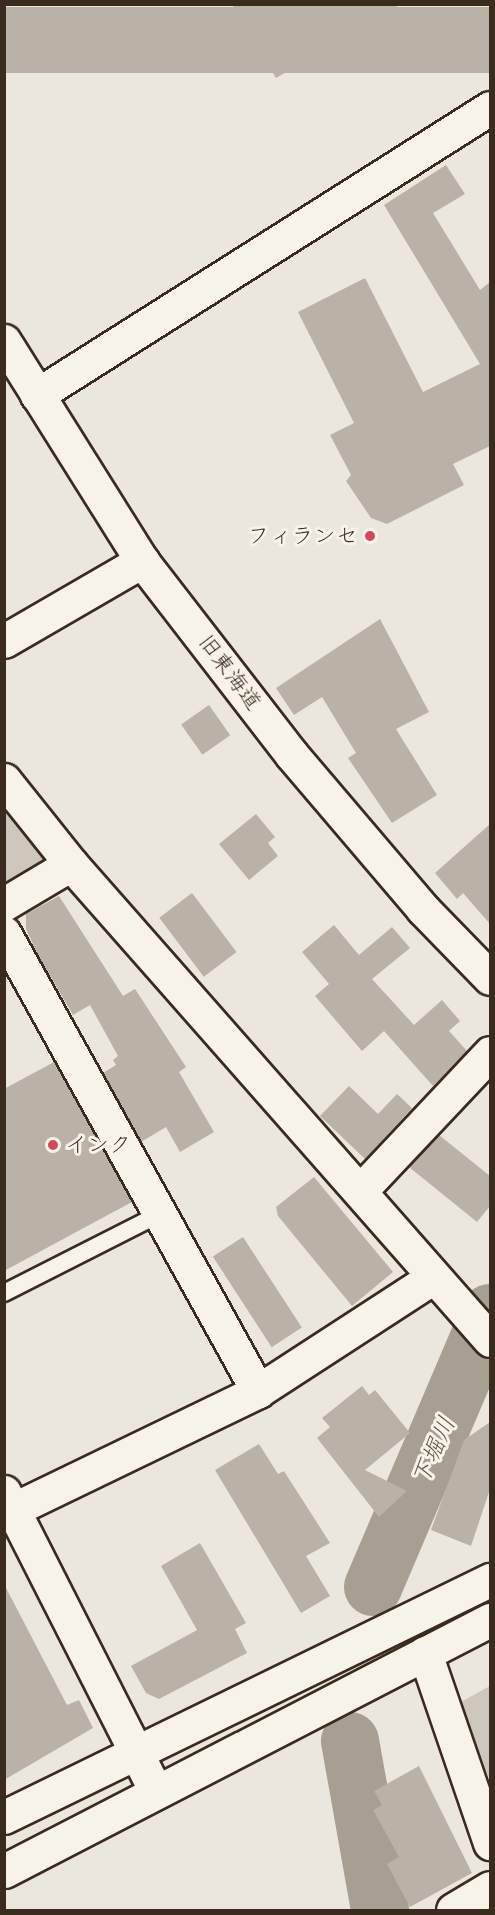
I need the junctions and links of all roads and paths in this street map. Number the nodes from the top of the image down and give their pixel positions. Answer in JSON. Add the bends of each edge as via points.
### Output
{"nodes":[{"id":1,"x":490,"y":108,"type":"edge"},
{"id":2,"x":4,"y":340,"type":"edge"},
{"id":3,"x":37,"y":395,"type":"junction"},
{"id":4,"x":142,"y":561,"type":"junction"},
{"id":5,"x":4,"y":640,"type":"edge"},
{"id":6,"x":4,"y":780,"type":"edge"},
{"id":7,"x":71,"y":864,"type":"junction"},
{"id":8,"x":4,"y":904,"type":"edge"},
{"id":9,"x":4,"y":933,"type":"edge"},
{"id":10,"x":490,"y":978,"type":"edge"},
{"id":11,"x":490,"y":1053,"type":"edge"},
{"id":12,"x":362,"y":1189,"type":"junction"},
{"id":13,"x":160,"y":1214,"type":"junction"},
{"id":14,"x":432,"y":1278,"type":"junction"},
{"id":15,"x":4,"y":1293,"type":"edge"},
{"id":16,"x":490,"y":1340,"type":"edge"},
{"id":17,"x":258,"y":1391,"type":"junction"},
{"id":18,"x":7,"y":1505,"type":"edge"},
{"id":19,"x":490,"y":1580,"type":"edge"},
{"id":20,"x":490,"y":1620,"type":"edge"},
{"id":21,"x":425,"y":1653,"type":"junction"},
{"id":22,"x":137,"y":1751,"type":"junction"},
{"id":23,"x":156,"y":1792,"type":"junction"},
{"id":24,"x":4,"y":1817,"type":"edge"},
{"id":25,"x":490,"y":1843,"type":"edge"},
{"id":26,"x":4,"y":1871,"type":"edge"},
{"id":27,"x":490,"y":1888,"type":"edge"},
{"id":28,"x":453,"y":1911,"type":"edge"}],
"edges":[{"from":1,"to":3,"type":"street"},
{"from":2,"to":3,"type":"street","name":"旧東海道"},
{"from":3,"to":4,"type":"street","name":"旧東海道"},
{"from":4,"to":5,"type":"street"},
{"from":4,"to":10,"type":"street","name":"旧東海道","via":[[292,755],[423,909]]},
{"from":6,"to":7,"type":"street"},
{"from":7,"to":8,"type":"street"},
{"from":7,"to":12,"type":"street"},
{"from":9,"to":13,"type":"street"},
{"from":11,"to":12,"type":"street"},
{"from":12,"to":14,"type":"street"},
{"from":13,"to":15,"type":"lane"},
{"from":13,"to":17,"type":"street"},
{"from":14,"to":16,"type":"street"},
{"from":14,"to":17,"type":"street"},
{"from":17,"to":18,"type":"street"},
{"from":18,"to":22,"type":"street"},
{"from":19,"to":22,"type":"street"},
{"from":20,"to":21,"type":"street"},
{"from":21,"to":23,"type":"street"},
{"from":21,"to":25,"type":"street"},
{"from":22,"to":23,"type":"street"},
{"from":22,"to":24,"type":"street"},
{"from":23,"to":26,"type":"street"},
{"from":27,"to":28,"type":"street"}]}
